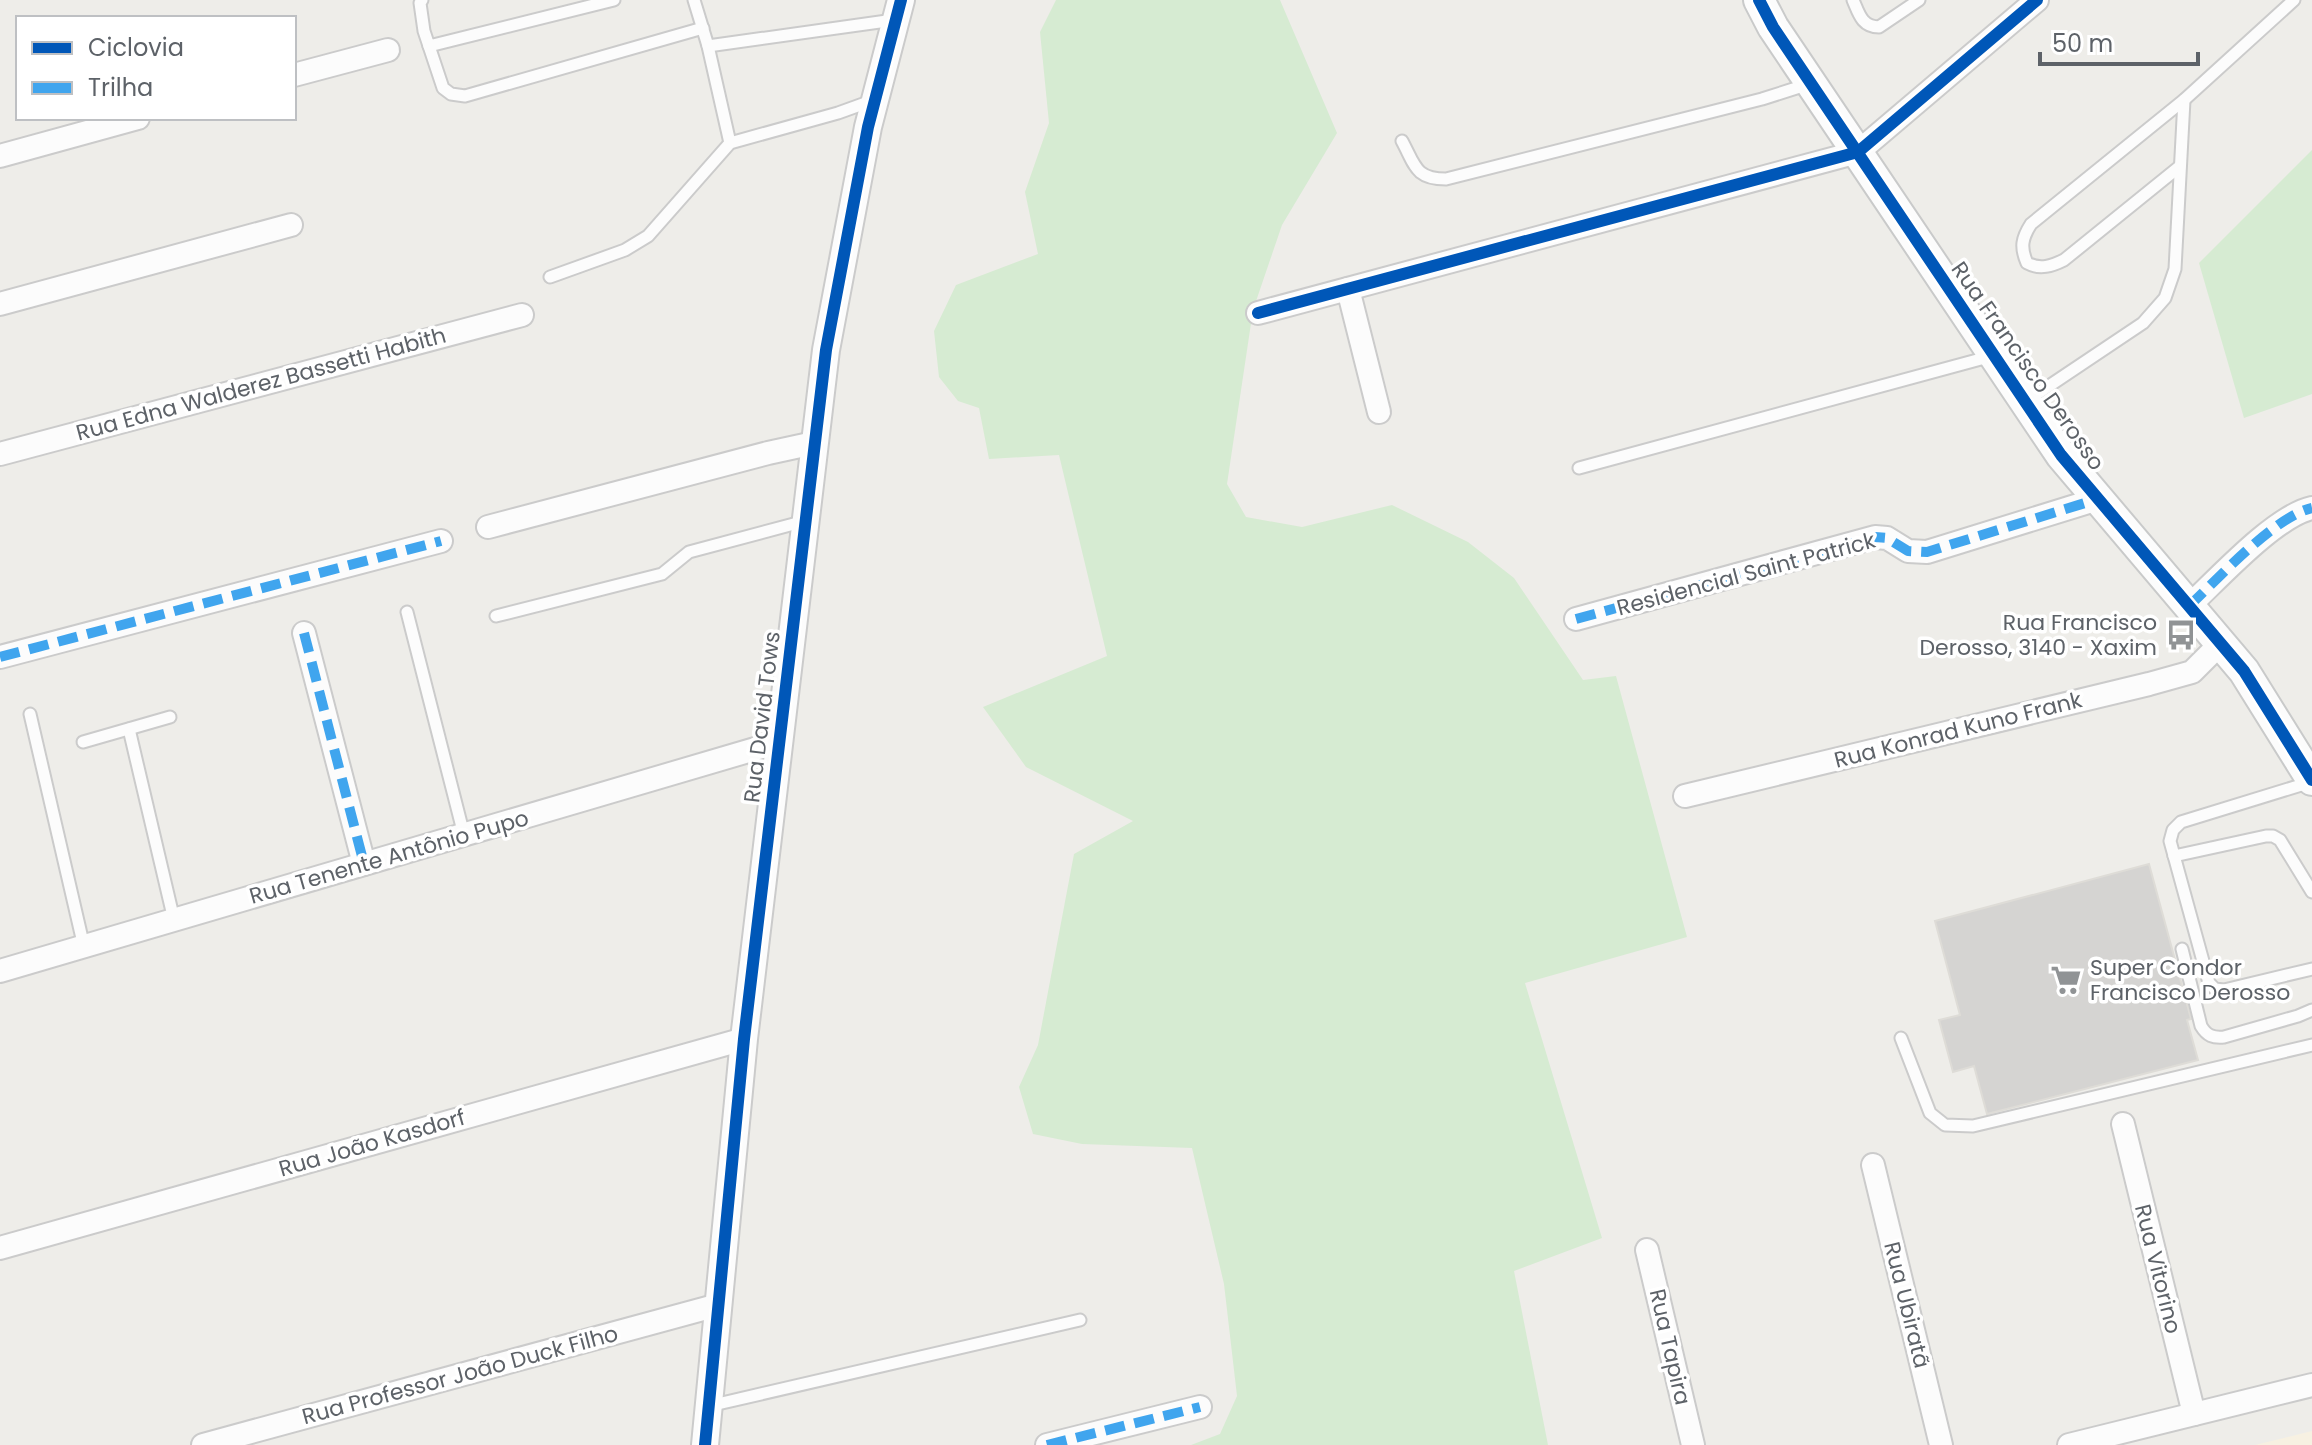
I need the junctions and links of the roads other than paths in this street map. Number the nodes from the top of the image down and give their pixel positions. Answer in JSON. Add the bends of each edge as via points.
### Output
{"nodes":[{"id":1,"x":422,"y":0,"type":"edge"},
{"id":2,"x":614,"y":0,"type":"edge"},
{"id":3,"x":694,"y":0,"type":"edge"},
{"id":4,"x":1759,"y":0,"type":"edge"},
{"id":5,"x":1853,"y":0,"type":"edge"},
{"id":6,"x":1919,"y":0,"type":"edge"},
{"id":7,"x":2037,"y":0,"type":"edge"},
{"id":8,"x":2294,"y":0,"type":"edge"},
{"id":9,"x":898,"y":10,"type":"edge"},
{"id":10,"x":703,"y":28,"type":"junction"},
{"id":11,"x":429,"y":46,"type":"junction"},
{"id":12,"x":708,"y":46,"type":"junction"},
{"id":13,"x":388,"y":50,"type":"dead end"},
{"id":14,"x":296,"y":74,"type":"edge"},
{"id":15,"x":1811,"y":83,"type":"junction"},
{"id":16,"x":875,"y":100,"type":"junction"},
{"id":17,"x":2184,"y":100,"type":"junction"},
{"id":18,"x":131,"y":120,"type":"edge"},
{"id":19,"x":1402,"y":141,"type":"dead end"},
{"id":20,"x":730,"y":143,"type":"junction"},
{"id":21,"x":1858,"y":152,"type":"junction"},
{"id":22,"x":0,"y":156,"type":"edge"},
{"id":23,"x":2179,"y":167,"type":"junction"},
{"id":24,"x":291,"y":225,"type":"dead end"},
{"id":25,"x":550,"y":277,"type":"dead end"},
{"id":26,"x":1348,"y":289,"type":"junction"},
{"id":27,"x":0,"y":304,"type":"edge"},
{"id":28,"x":1258,"y":313,"type":"dead end"},
{"id":29,"x":522,"y":315,"type":"dead end"},
{"id":30,"x":1993,"y":356,"type":"junction"},
{"id":31,"x":2025,"y":402,"type":"junction"},
{"id":32,"x":1379,"y":412,"type":"dead end"},
{"id":33,"x":814,"y":443,"type":"junction"},
{"id":34,"x":0,"y":454,"type":"edge"},
{"id":35,"x":1579,"y":468,"type":"dead end"},
{"id":36,"x":2098,"y":499,"type":"junction"},
{"id":37,"x":2312,"y":508,"type":"edge"},
{"id":38,"x":805,"y":521,"type":"junction"},
{"id":39,"x":488,"y":527,"type":"dead end"},
{"id":40,"x":441,"y":541,"type":"dead end"},
{"id":41,"x":2189,"y":606,"type":"junction"},
{"id":42,"x":407,"y":612,"type":"dead end"},
{"id":43,"x":496,"y":616,"type":"dead end"},
{"id":44,"x":1576,"y":619,"type":"dead end"},
{"id":45,"x":304,"y":633,"type":"dead end"},
{"id":46,"x":2221,"y":643,"type":"junction"},
{"id":47,"x":0,"y":657,"type":"edge"},
{"id":48,"x":30,"y":714,"type":"dead end"},
{"id":49,"x":170,"y":717,"type":"dead end"},
{"id":50,"x":129,"y":729,"type":"junction"},
{"id":51,"x":83,"y":742,"type":"dead end"},
{"id":52,"x":779,"y":742,"type":"junction"},
{"id":53,"x":2312,"y":780,"type":"edge"},
{"id":54,"x":1685,"y":796,"type":"dead end"},
{"id":55,"x":464,"y":835,"type":"junction"},
{"id":56,"x":2174,"y":856,"type":"junction"},
{"id":57,"x":364,"y":864,"type":"junction"},
{"id":58,"x":2312,"y":892,"type":"edge"},
{"id":59,"x":174,"y":920,"type":"junction"},
{"id":60,"x":84,"y":947,"type":"junction"},
{"id":61,"x":2182,"y":949,"type":"dead end"},
{"id":62,"x":2312,"y":969,"type":"edge"},
{"id":63,"x":0,"y":971,"type":"edge"},
{"id":64,"x":2312,"y":1010,"type":"edge"},
{"id":65,"x":1901,"y":1038,"type":"dead end"},
{"id":66,"x":744,"y":1039,"type":"junction"},
{"id":67,"x":2312,"y":1045,"type":"edge"},
{"id":68,"x":2123,"y":1124,"type":"dead end"},
{"id":69,"x":1873,"y":1165,"type":"dead end"},
{"id":70,"x":0,"y":1248,"type":"edge"},
{"id":71,"x":1647,"y":1250,"type":"dead end"},
{"id":72,"x":718,"y":1305,"type":"junction"},
{"id":73,"x":1080,"y":1320,"type":"dead end"},
{"id":74,"x":2312,"y":1385,"type":"edge"},
{"id":75,"x":709,"y":1406,"type":"junction"},
{"id":76,"x":1200,"y":1407,"type":"dead end"},
{"id":77,"x":2194,"y":1414,"type":"junction"},
{"id":78,"x":203,"y":1445,"type":"edge"},
{"id":79,"x":705,"y":1445,"type":"edge"},
{"id":80,"x":1047,"y":1445,"type":"edge"},
{"id":81,"x":1693,"y":1445,"type":"edge"},
{"id":82,"x":1941,"y":1445,"type":"edge"},
{"id":83,"x":2069,"y":1445,"type":"edge"}],
"edges":[{"from":1,"to":11,"type":"lane"},
{"from":2,"to":11,"type":"lane"},
{"from":3,"to":10,"type":"lane"},
{"from":4,"to":15,"type":"main road","name":"Rua Francisco Derosso"},
{"from":5,"to":6,"type":"lane","via":[[1864,22],[1879,27]]},
{"from":7,"to":21,"type":"street"},
{"from":8,"to":17,"type":"lane"},
{"from":9,"to":12,"type":"lane"},
{"from":9,"to":16,"type":"street","name":"Rua David Tows"},
{"from":10,"to":11,"type":"lane","via":[[465,96],[443,88]]},
{"from":10,"to":12,"type":"lane"},
{"from":12,"to":20,"type":"lane"},
{"from":13,"to":14,"type":"street"},
{"from":15,"to":19,"type":"lane","via":[[1446,179],[1430,179],[1419,172]]},
{"from":15,"to":21,"type":"main road","name":"Rua Francisco Derosso"},
{"from":16,"to":20,"type":"lane"},
{"from":16,"to":33,"type":"street","name":"Rua David Tows","via":[[826,350]]},
{"from":17,"to":23,"type":"lane"},
{"from":17,"to":23,"type":"lane","via":[[2031,224],[2023,237],[2027,263],[2040,267],[2064,260]]},
{"from":18,"to":22,"type":"street"},
{"from":20,"to":25,"type":"lane","via":[[648,236],[625,250]]},
{"from":21,"to":26,"type":"street"},
{"from":21,"to":30,"type":"main road","name":"Rua Francisco Derosso"},
{"from":23,"to":31,"type":"lane","via":[[2175,269],[2165,298],[2143,323]]},
{"from":24,"to":27,"type":"street"},
{"from":26,"to":28,"type":"street"},
{"from":26,"to":32,"type":"street"},
{"from":29,"to":34,"type":"street","name":"Rua Edna Walderez Bassetti Habith"},
{"from":30,"to":31,"type":"main road","name":"Rua Francisco Derosso"},
{"from":30,"to":35,"type":"lane"},
{"from":31,"to":36,"type":"main road","name":"Rua Francisco Derosso"},
{"from":33,"to":38,"type":"street","name":"Rua David Tows"},
{"from":33,"to":39,"type":"street"},
{"from":36,"to":41,"type":"main road","name":"Rua Francisco Derosso"},
{"from":36,"to":44,"type":"street","name":"Residencial Saint Patrick","via":[[1927,552],[1908,551],[1875,537]]},
{"from":37,"to":41,"type":"street","via":[[2272,529]]},
{"from":38,"to":43,"type":"lane","via":[[689,552],[662,574]]},
{"from":38,"to":52,"type":"street","name":"Rua David Tows"},
{"from":40,"to":47,"type":"street"},
{"from":41,"to":46,"type":"main road","name":"Rua Francisco Derosso"},
{"from":42,"to":55,"type":"lane"},
{"from":45,"to":57,"type":"street"},
{"from":46,"to":53,"type":"main road","name":"Rua Francisco Derosso"},
{"from":46,"to":54,"type":"street","name":"Rua Konrad Kuno Frank","via":[[2192,672]]},
{"from":48,"to":60,"type":"lane"},
{"from":49,"to":50,"type":"lane"},
{"from":50,"to":51,"type":"lane"},
{"from":50,"to":59,"type":"lane"},
{"from":52,"to":55,"type":"street","name":"Rua Tenente Antônio Pupo"},
{"from":52,"to":66,"type":"street","name":"Rua David Tows"},
{"from":53,"to":56,"type":"lane","via":[[2181,822],[2170,841]]},
{"from":55,"to":57,"type":"street","name":"Rua Tenente Antônio Pupo"},
{"from":56,"to":58,"type":"lane","via":[[2273,836]]},
{"from":56,"to":62,"type":"lane","via":[[2215,989]]},
{"from":57,"to":59,"type":"street","name":"Rua Tenente Antônio Pupo"},
{"from":59,"to":60,"type":"street","name":"Rua Tenente Antônio Pupo"},
{"from":60,"to":63,"type":"street","name":"Rua Tenente Antônio Pupo"},
{"from":61,"to":64,"type":"lane","via":[[2206,1034],[2224,1037]]},
{"from":65,"to":67,"type":"lane","via":[[1930,1113],[1945,1125],[1973,1126]]},
{"from":66,"to":70,"type":"street","name":"Rua João Kasdorf"},
{"from":66,"to":72,"type":"street","name":"Rua David Tows"},
{"from":68,"to":77,"type":"street","name":"Rua Vitorino"},
{"from":69,"to":82,"type":"street","name":"Rua Ubiratã"},
{"from":71,"to":81,"type":"street","name":"Rua Tapira"},
{"from":72,"to":75,"type":"street","name":"Rua David Tows"},
{"from":72,"to":78,"type":"street","name":"Rua Professor João Duck Filho"},
{"from":73,"to":75,"type":"lane"},
{"from":74,"to":77,"type":"street"},
{"from":75,"to":79,"type":"street","name":"Rua David Tows"},
{"from":76,"to":80,"type":"street"},
{"from":77,"to":83,"type":"street"}]}
